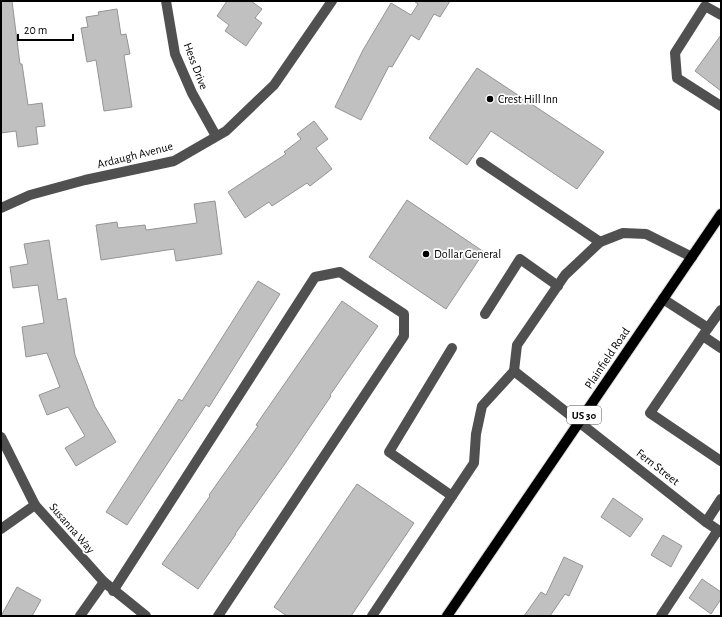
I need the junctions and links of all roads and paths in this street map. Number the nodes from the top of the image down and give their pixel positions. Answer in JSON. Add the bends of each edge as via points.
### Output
{"nodes":[{"id":1,"x":166,"y":1,"type":"edge"},
{"id":2,"x":332,"y":1,"type":"edge"},
{"id":3,"x":721,"y":15,"type":"edge"},
{"id":4,"x":721,"y":106,"type":"edge"},
{"id":5,"x":216,"y":136,"type":"junction"},
{"id":6,"x":480,"y":162,"type":"dead end"},
{"id":7,"x":1,"y":208,"type":"edge"},
{"id":8,"x":721,"y":214,"type":"edge"},
{"id":9,"x":600,"y":242,"type":"junction"},
{"id":10,"x":692,"y":257,"type":"junction"},
{"id":11,"x":558,"y":286,"type":"junction"},
{"id":12,"x":663,"y":298,"type":"junction"},
{"id":13,"x":721,"y":310,"type":"edge"},
{"id":14,"x":485,"y":314,"type":"dead end"},
{"id":15,"x":706,"y":332,"type":"junction"},
{"id":16,"x":452,"y":348,"type":"dead end"},
{"id":17,"x":721,"y":348,"type":"edge"},
{"id":18,"x":514,"y":371,"type":"junction"},
{"id":19,"x":579,"y":422,"type":"junction"},
{"id":20,"x":1,"y":437,"type":"edge"},
{"id":21,"x":721,"y":461,"type":"edge"},
{"id":22,"x":452,"y":496,"type":"junction"},
{"id":23,"x":721,"y":499,"type":"edge"},
{"id":24,"x":35,"y":505,"type":"junction"},
{"id":25,"x":706,"y":522,"type":"junction"},
{"id":26,"x":1,"y":529,"type":"edge"},
{"id":27,"x":720,"y":531,"type":"edge"},
{"id":28,"x":104,"y":582,"type":"junction"},
{"id":29,"x":113,"y":591,"type":"junction"},
{"id":30,"x":80,"y":616,"type":"edge"},
{"id":31,"x":146,"y":616,"type":"edge"},
{"id":32,"x":218,"y":616,"type":"edge"},
{"id":33,"x":372,"y":616,"type":"edge"},
{"id":34,"x":447,"y":616,"type":"edge"},
{"id":35,"x":661,"y":616,"type":"edge"}],
"edges":[{"from":1,"to":5,"type":"street","name":"Hess Drive","via":[[175,54],[192,93]]},
{"from":2,"to":5,"type":"street","name":"Ardaugh Avenue","via":[[274,85],[226,131]]},
{"from":3,"to":4,"type":"street","via":[[705,6],[675,53],[677,78]]},
{"from":5,"to":7,"type":"street","name":"Ardaugh Avenue","via":[[174,161],[85,180],[30,195]]},
{"from":6,"to":9,"type":"street"},
{"from":8,"to":10,"type":"main road","name":"Plainfield Road","number":"US 30"},
{"from":9,"to":10,"type":"street","via":[[623,232],[646,234]]},
{"from":9,"to":11,"type":"street","via":[[565,275]]},
{"from":10,"to":12,"type":"main road","name":"Plainfield Road","number":"US 30"},
{"from":11,"to":14,"type":"street","via":[[520,259]]},
{"from":11,"to":18,"type":"street","via":[[517,345]]},
{"from":12,"to":15,"type":"street"},
{"from":12,"to":19,"type":"main road","name":"Plainfield Road","number":"US 30"},
{"from":13,"to":15,"type":"street"},
{"from":15,"to":17,"type":"street"},
{"from":15,"to":21,"type":"street","via":[[650,413]]},
{"from":16,"to":22,"type":"street","via":[[389,452]]},
{"from":18,"to":19,"type":"street","name":"Fern Street"},
{"from":18,"to":22,"type":"street","via":[[482,406],[476,434],[474,463]]},
{"from":19,"to":25,"type":"street","name":"Fern Street"},
{"from":19,"to":34,"type":"main road","name":"Plainfield Road","number":"US 30"},
{"from":20,"to":24,"type":"street","name":"Susanna Way"},
{"from":22,"to":33,"type":"street"},
{"from":23,"to":25,"type":"street"},
{"from":24,"to":26,"type":"street"},
{"from":24,"to":28,"type":"street","name":"Susanna Way"},
{"from":25,"to":27,"type":"street","name":"Fern Street"},
{"from":27,"to":35,"type":"street"},
{"from":28,"to":29,"type":"street","name":"Susanna Way"},
{"from":28,"to":30,"type":"street"},
{"from":29,"to":31,"type":"street","name":"Susanna Way"},
{"from":29,"to":32,"type":"street","via":[[315,277],[340,272],[404,314],[404,336]]}]}
